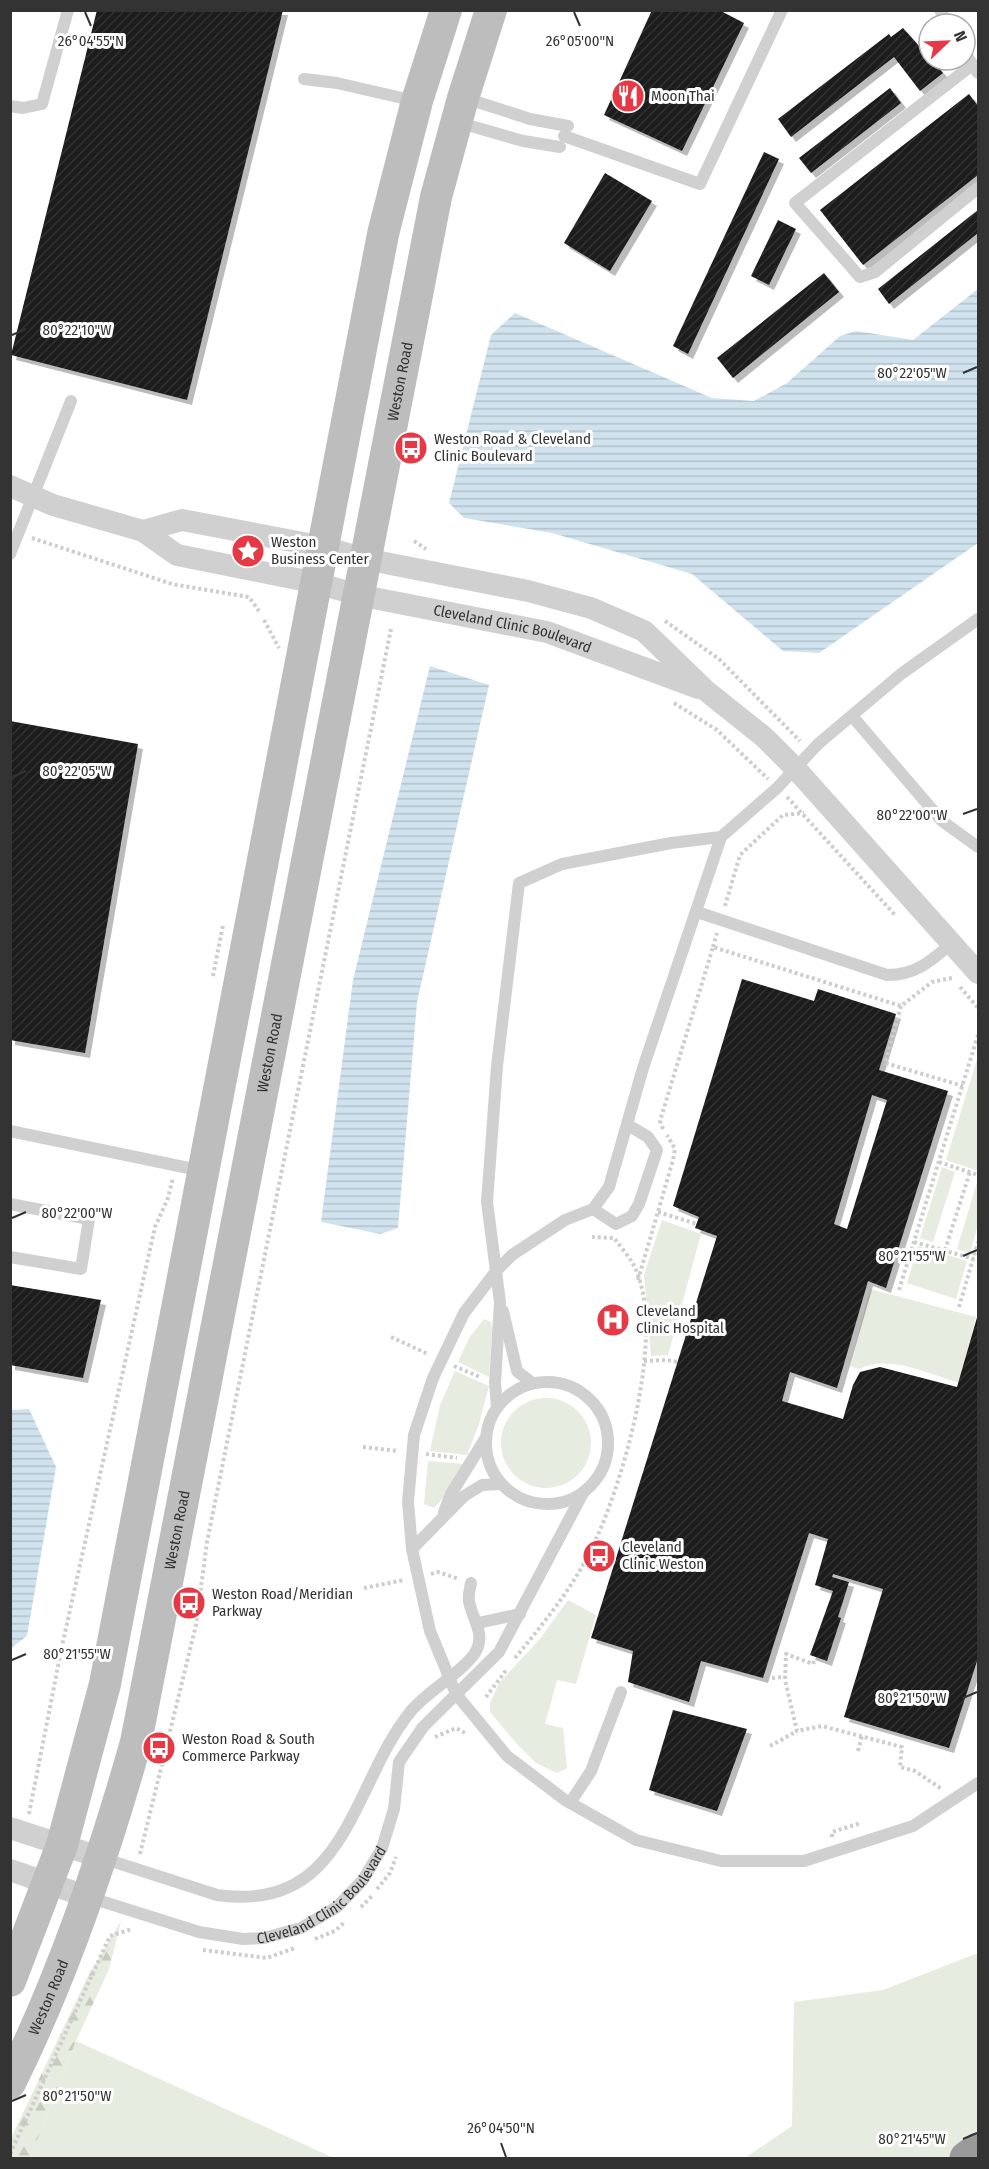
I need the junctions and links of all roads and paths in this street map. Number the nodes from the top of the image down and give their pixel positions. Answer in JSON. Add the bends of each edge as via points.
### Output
{"nodes":[{"id":1,"x":68,"y":10,"type":"edge"},
{"id":2,"x":446,"y":10,"type":"edge"},
{"id":3,"x":491,"y":10,"type":"edge"},
{"id":4,"x":782,"y":10,"type":"edge"},
{"id":5,"x":971,"y":72,"type":"edge"},
{"id":6,"x":304,"y":79,"type":"dead end"},
{"id":7,"x":417,"y":101,"type":"junction"},
{"id":8,"x":10,"y":106,"type":"edge"},
{"id":9,"x":459,"y":110,"type":"junction"},
{"id":10,"x":564,"y":136,"type":"junction"},
{"id":11,"x":978,"y":188,"type":"edge"},
{"id":12,"x":71,"y":401,"type":"dead end"},
{"id":13,"x":10,"y":486,"type":"edge"},
{"id":14,"x":34,"y":498,"type":"junction"},
{"id":15,"x":21,"y":530,"type":"junction"},
{"id":16,"x":143,"y":531,"type":"junction"},
{"id":17,"x":324,"y":547,"type":"junction"},
{"id":18,"x":10,"y":554,"type":"edge"},
{"id":19,"x":365,"y":559,"type":"junction"},
{"id":20,"x":317,"y":583,"type":"junction"},
{"id":21,"x":358,"y":595,"type":"junction"},
{"id":22,"x":259,"y":611,"type":"dead end"},
{"id":23,"x":978,"y":619,"type":"edge"},
{"id":24,"x":264,"y":620,"type":"dead end"},
{"id":25,"x":392,"y":628,"type":"dead end"},
{"id":26,"x":278,"y":654,"type":"dead end"},
{"id":27,"x":705,"y":690,"type":"junction"},
{"id":28,"x":672,"y":701,"type":"dead end"},
{"id":29,"x":852,"y":716,"type":"junction"},
{"id":30,"x":795,"y":768,"type":"junction"},
{"id":31,"x":777,"y":788,"type":"junction"},
{"id":32,"x":804,"y":813,"type":"junction"},
{"id":33,"x":721,"y":837,"type":"junction"},
{"id":34,"x":978,"y":847,"type":"edge"},
{"id":35,"x":697,"y":912,"type":"junction"},
{"id":36,"x":896,"y":916,"type":"dead end"},
{"id":37,"x":721,"y":920,"type":"junction"},
{"id":38,"x":223,"y":923,"type":"dead end"},
{"id":39,"x":952,"y":943,"type":"junction"},
{"id":40,"x":713,"y":947,"type":"junction"},
{"id":41,"x":934,"y":958,"type":"junction"},
{"id":42,"x":978,"y":973,"type":"edge"},
{"id":43,"x":952,"y":978,"type":"junction"},
{"id":44,"x":212,"y":979,"type":"dead end"},
{"id":45,"x":901,"y":1006,"type":"junction"},
{"id":46,"x":978,"y":1008,"type":"edge"},
{"id":47,"x":978,"y":1035,"type":"edge"},
{"id":48,"x":963,"y":1086,"type":"junction"},
{"id":49,"x":628,"y":1125,"type":"junction"},
{"id":50,"x":10,"y":1131,"type":"edge"},
{"id":51,"x":939,"y":1162,"type":"junction"},
{"id":52,"x":190,"y":1168,"type":"junction"},
{"id":53,"x":970,"y":1172,"type":"junction"},
{"id":54,"x":978,"y":1175,"type":"edge"},
{"id":55,"x":10,"y":1204,"type":"edge"},
{"id":56,"x":592,"y":1209,"type":"junction"},
{"id":57,"x":658,"y":1212,"type":"junction"},
{"id":58,"x":696,"y":1224,"type":"dead end"},
{"id":59,"x":592,"y":1237,"type":"dead end"},
{"id":60,"x":915,"y":1242,"type":"junction"},
{"id":61,"x":978,"y":1242,"type":"edge"},
{"id":62,"x":945,"y":1250,"type":"junction"},
{"id":63,"x":10,"y":1257,"type":"edge"},
{"id":64,"x":974,"y":1258,"type":"junction"},
{"id":65,"x":497,"y":1270,"type":"junction"},
{"id":66,"x":638,"y":1280,"type":"junction"},
{"id":67,"x":899,"y":1290,"type":"dead end"},
{"id":68,"x":500,"y":1302,"type":"junction"},
{"id":69,"x":959,"y":1307,"type":"dead end"},
{"id":70,"x":644,"y":1361,"type":"junction"},
{"id":71,"x":678,"y":1362,"type":"dead end"},
{"id":72,"x":532,"y":1383,"type":"junction"},
{"id":73,"x":497,"y":1407,"type":"junction"},
{"id":74,"x":486,"y":1436,"type":"junction"},
{"id":75,"x":501,"y":1484,"type":"junction"},
{"id":76,"x":583,"y":1492,"type":"junction"},
{"id":77,"x":441,"y":1519,"type":"junction"},
{"id":78,"x":412,"y":1549,"type":"junction"},
{"id":79,"x":471,"y":1583,"type":"dead end"},
{"id":80,"x":520,"y":1614,"type":"junction"},
{"id":81,"x":478,"y":1623,"type":"junction"},
{"id":82,"x":814,"y":1661,"type":"dead end"},
{"id":83,"x":785,"y":1677,"type":"junction"},
{"id":84,"x":447,"y":1678,"type":"junction"},
{"id":85,"x":772,"y":1678,"type":"dead end"},
{"id":86,"x":621,"y":1692,"type":"dead end"},
{"id":87,"x":456,"y":1694,"type":"junction"},
{"id":88,"x":486,"y":1697,"type":"dead end"},
{"id":89,"x":797,"y":1731,"type":"junction"},
{"id":90,"x":862,"y":1736,"type":"junction"},
{"id":91,"x":770,"y":1746,"type":"dead end"},
{"id":92,"x":858,"y":1751,"type":"dead end"},
{"id":93,"x":978,"y":1783,"type":"edge"},
{"id":94,"x":948,"y":1791,"type":"dead end"},
{"id":95,"x":570,"y":1803,"type":"junction"},
{"id":96,"x":861,"y":1823,"type":"dead end"},
{"id":97,"x":16,"y":1831,"type":"edge"},
{"id":98,"x":832,"y":1832,"type":"dead end"},
{"id":99,"x":62,"y":1845,"type":"junction"},
{"id":100,"x":102,"y":1858,"type":"junction"},
{"id":101,"x":136,"y":1869,"type":"junction"},
{"id":102,"x":10,"y":1870,"type":"edge"},
{"id":103,"x":49,"y":1884,"type":"junction"},
{"id":104,"x":88,"y":1897,"type":"junction"},
{"id":105,"x":127,"y":1909,"type":"junction"},
{"id":106,"x":122,"y":1931,"type":"dead end"},
{"id":107,"x":110,"y":1936,"type":"dead end"},
{"id":108,"x":10,"y":1981,"type":"edge"},
{"id":109,"x":10,"y":2083,"type":"edge"},
{"id":110,"x":978,"y":2149,"type":"edge"},
{"id":111,"x":10,"y":2154,"type":"edge"},
{"id":112,"x":966,"y":2158,"type":"edge"}],
"edges":[{"from":1,"to":8,"type":"lane","via":[[42,104]]},
{"from":2,"to":7,"type":"main road"},
{"from":3,"to":9,"type":"main road","name":"Weston Road"},
{"from":4,"to":10,"type":"lane","via":[[700,184]]},
{"from":5,"to":11,"type":"lane","via":[[795,203],[860,277],[875,272]]},
{"from":6,"to":7,"type":"lane"},
{"from":7,"to":17,"type":"main road","via":[[383,234]]},
{"from":9,"to":10,"type":"lane","via":[[530,119]]},
{"from":9,"to":10,"type":"lane","via":[[524,141]]},
{"from":9,"to":19,"type":"main road","name":"Weston Road","via":[[436,196]]},
{"from":12,"to":14,"type":"lane"},
{"from":13,"to":14,"type":"street"},
{"from":14,"to":15,"type":"lane"},
{"from":14,"to":16,"type":"street"},
{"from":15,"to":18,"type":"lane"},
{"from":15,"to":22,"type":"path","via":[[35,540],[134,574],[249,597]]},
{"from":16,"to":17,"type":"street","name":"Cleveland Clinic Boulevard","via":[[182,520]]},
{"from":16,"to":20,"type":"street","name":"Cleveland Clinic Boulevard","via":[[177,555]]},
{"from":17,"to":19,"type":"street","name":"Cleveland Clinic Boulevard"},
{"from":17,"to":20,"type":"main road"},
{"from":19,"to":21,"type":"main road","name":"Weston Road"},
{"from":19,"to":27,"type":"street","name":"Cleveland Clinic Boulevard","via":[[528,591],[591,608],[644,632]]},
{"from":20,"to":21,"type":"street","name":"Cleveland Clinic Boulevard"},
{"from":20,"to":52,"type":"main road"},
{"from":21,"to":27,"type":"street","name":"Cleveland Clinic Boulevard","via":[[547,632]]},
{"from":21,"to":100,"type":"main road","name":"Weston Road","via":[[153,1659],[136,1742]]},
{"from":23,"to":29,"type":"lane","via":[[901,674]]},
{"from":24,"to":26,"type":"path","via":[[279,648]]},
{"from":25,"to":101,"type":"path","via":[[207,1542],[196,1625]]},
{"from":27,"to":30,"type":"street","name":"Cleveland Clinic Boulevard","via":[[764,737]]},
{"from":28,"to":31,"type":"path","via":[[717,730]]},
{"from":29,"to":30,"type":"lane"},
{"from":29,"to":34,"type":"lane","via":[[942,821]]},
{"from":30,"to":31,"type":"lane"},
{"from":30,"to":39,"type":"street","name":"Cleveland Clinic Boulevard"},
{"from":31,"to":32,"type":"path"},
{"from":31,"to":33,"type":"lane"},
{"from":32,"to":36,"type":"path"},
{"from":32,"to":37,"type":"path","via":[[783,815],[740,855]]},
{"from":33,"to":35,"type":"lane"},
{"from":33,"to":65,"type":"lane","via":[[562,864],[519,883],[490,1134],[487,1202]]},
{"from":35,"to":37,"type":"lane"},
{"from":35,"to":49,"type":"lane","via":[[643,1068]]},
{"from":37,"to":40,"type":"path"},
{"from":37,"to":41,"type":"lane","via":[[887,975],[912,972]]},
{"from":38,"to":44,"type":"path"},
{"from":39,"to":41,"type":"lane"},
{"from":39,"to":42,"type":"street","name":"Cleveland Clinic Boulevard"},
{"from":40,"to":45,"type":"path"},
{"from":40,"to":57,"type":"path","via":[[660,1121],[675,1149]]},
{"from":41,"to":43,"type":"path"},
{"from":43,"to":45,"type":"path","via":[[932,982]]},
{"from":43,"to":46,"type":"path"},
{"from":45,"to":48,"type":"path","via":[[885,1063]]},
{"from":47,"to":48,"type":"path"},
{"from":48,"to":51,"type":"path"},
{"from":49,"to":56,"type":"lane","via":[[609,1187]]},
{"from":49,"to":56,"type":"lane","via":[[648,1137],[657,1150],[639,1204],[632,1216],[616,1224]]},
{"from":50,"to":52,"type":"lane"},
{"from":51,"to":53,"type":"path"},
{"from":51,"to":60,"type":"path"},
{"from":52,"to":97,"type":"path","via":[[168,1198],[155,1227],[62,1646],[40,1766]]},
{"from":52,"to":99,"type":"main road","via":[[105,1684]]},
{"from":53,"to":54,"type":"path"},
{"from":53,"to":62,"type":"path"},
{"from":55,"to":63,"type":"lane","via":[[89,1219],[81,1269]]},
{"from":56,"to":65,"type":"lane","via":[[565,1220],[512,1255]]},
{"from":57,"to":58,"type":"path"},
{"from":57,"to":66,"type":"path"},
{"from":59,"to":66,"type":"path","via":[[614,1238],[634,1265]]},
{"from":60,"to":62,"type":"path"},
{"from":60,"to":67,"type":"path"},
{"from":61,"to":64,"type":"path"},
{"from":62,"to":64,"type":"path"},
{"from":64,"to":69,"type":"path"},
{"from":65,"to":68,"type":"lane"},
{"from":65,"to":78,"type":"lane","via":[[464,1313],[433,1378],[414,1435],[408,1502]]},
{"from":66,"to":70,"type":"path","via":[[643,1300]]},
{"from":68,"to":72,"type":"lane","via":[[517,1371]]},
{"from":68,"to":73,"type":"lane"},
{"from":70,"to":71,"type":"path"},
{"from":70,"to":88,"type":"path","via":[[639,1403],[612,1503],[590,1552],[561,1602]]},
{"from":72,"to":73,"type":"lane","via":[[518,1388]]},
{"from":72,"to":76,"type":"lane","via":[[561,1383],[579,1390],[604,1421],[606,1460],[597,1478]]},
{"from":73,"to":74,"type":"lane"},
{"from":74,"to":75,"type":"lane","via":[[492,1470]]},
{"from":74,"to":77,"type":"lane","via":[[451,1494]]},
{"from":75,"to":76,"type":"lane","via":[[526,1501],[546,1504],[566,1502]]},
{"from":75,"to":77,"type":"lane","via":[[482,1485],[464,1496]]},
{"from":76,"to":80,"type":"lane","name":"Cleveland Clinic Boulevard"},
{"from":77,"to":78,"type":"lane"},
{"from":78,"to":84,"type":"lane","via":[[430,1631]]},
{"from":79,"to":81,"type":"lane","via":[[469,1601]]},
{"from":80,"to":81,"type":"lane"},
{"from":80,"to":87,"type":"lane","name":"Cleveland Clinic Boulevard","via":[[500,1652]]},
{"from":81,"to":84,"type":"lane","name":"Cleveland Clinic Boulevard","via":[[478,1648]]},
{"from":82,"to":83,"type":"path","via":[[813,1664],[786,1654]]},
{"from":83,"to":85,"type":"path"},
{"from":83,"to":89,"type":"path"},
{"from":84,"to":87,"type":"lane"},
{"from":84,"to":101,"type":"lane","name":"Cleveland Clinic Boulevard","via":[[411,1711],[339,1843],[298,1881],[265,1894],[235,1898]]},
{"from":86,"to":95,"type":"lane","via":[[591,1771]]},
{"from":87,"to":95,"type":"lane","via":[[507,1756]]},
{"from":87,"to":105,"type":"lane","name":"Cleveland Clinic Boulevard","via":[[423,1727],[399,1762],[390,1828],[375,1863],[351,1893],[321,1918],[282,1934],[243,1939],[199,1932]]},
{"from":89,"to":90,"type":"path","via":[[822,1726]]},
{"from":89,"to":91,"type":"path"},
{"from":90,"to":92,"type":"path"},
{"from":90,"to":94,"type":"path","via":[[902,1747],[900,1767],[915,1771]]},
{"from":93,"to":95,"type":"lane","via":[[913,1826],[804,1861],[720,1861],[636,1840]]},
{"from":96,"to":98,"type":"path"},
{"from":97,"to":99,"type":"street"},
{"from":99,"to":100,"type":"street"},
{"from":99,"to":103,"type":"main road"},
{"from":100,"to":101,"type":"lane","name":"Cleveland Clinic Boulevard"},
{"from":100,"to":104,"type":"main road","name":"Weston Road"},
{"from":102,"to":103,"type":"street"},
{"from":103,"to":104,"type":"street"},
{"from":103,"to":108,"type":"main road"},
{"from":104,"to":105,"type":"lane","name":"Cleveland Clinic Boulevard"},
{"from":104,"to":109,"type":"main road","name":"Weston Road","via":[[57,1979]]},
{"from":105,"to":106,"type":"path"},
{"from":107,"to":111,"type":"path"},
{"from":110,"to":112,"type":"highway"}]}
